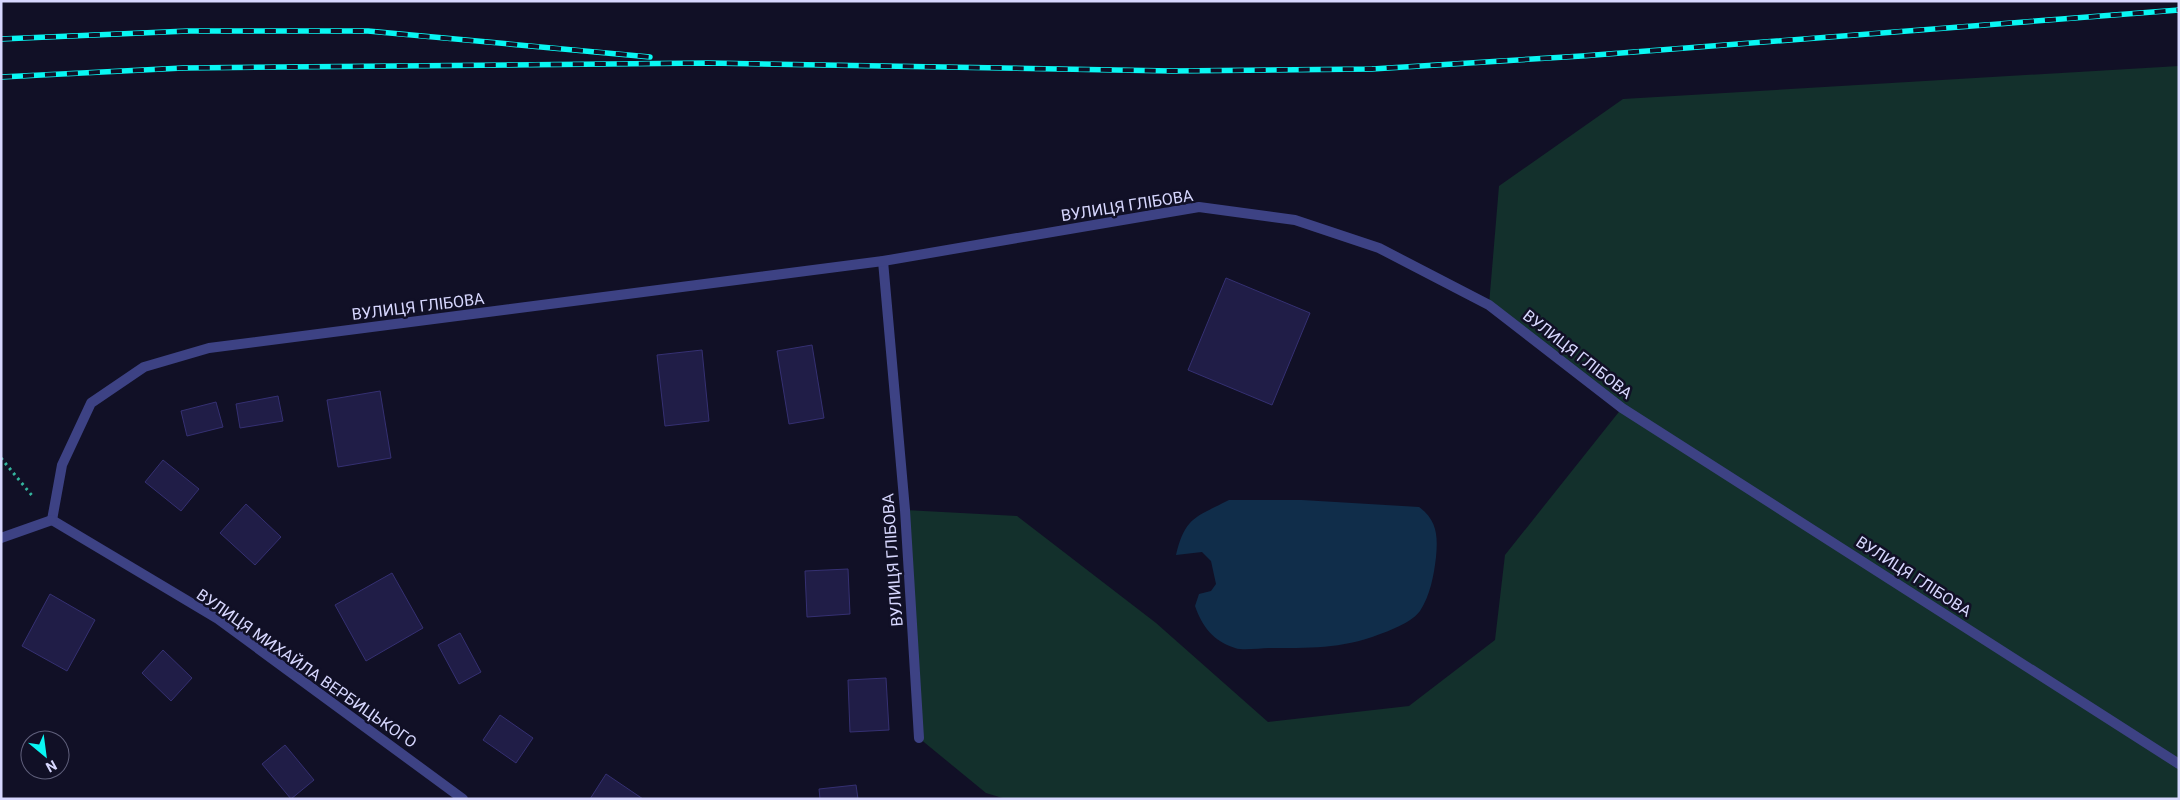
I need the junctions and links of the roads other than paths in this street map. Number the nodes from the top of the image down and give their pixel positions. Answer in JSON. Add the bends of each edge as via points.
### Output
{"nodes":[{"id":1,"x":884,"y":262,"type":"junction"},
{"id":2,"x":52,"y":520,"type":"junction"},
{"id":3,"x":1,"y":538,"type":"edge"},
{"id":4,"x":919,"y":738,"type":"dead end"},
{"id":5,"x":2179,"y":764,"type":"edge"},
{"id":6,"x":463,"y":799,"type":"edge"}],
"edges":[{"from":1,"to":2,"type":"street","name":"ВУЛИЦЯ ГЛІБОВА","via":[[209,348],[144,367],[91,403],[62,465]]},
{"from":1,"to":4,"type":"street","name":"ВУЛИЦЯ ГЛІБОВА"},
{"from":1,"to":5,"type":"street","name":"ВУЛИЦЯ ГЛІБОВА","via":[[1199,207],[1295,220],[1379,248],[1489,305],[1622,408]]},
{"from":2,"to":3,"type":"street"},
{"from":2,"to":6,"type":"street","name":"ВУЛИЦЯ МИХАЙЛА ВЕРБИЦЬКОГО","via":[[218,619]]}]}
